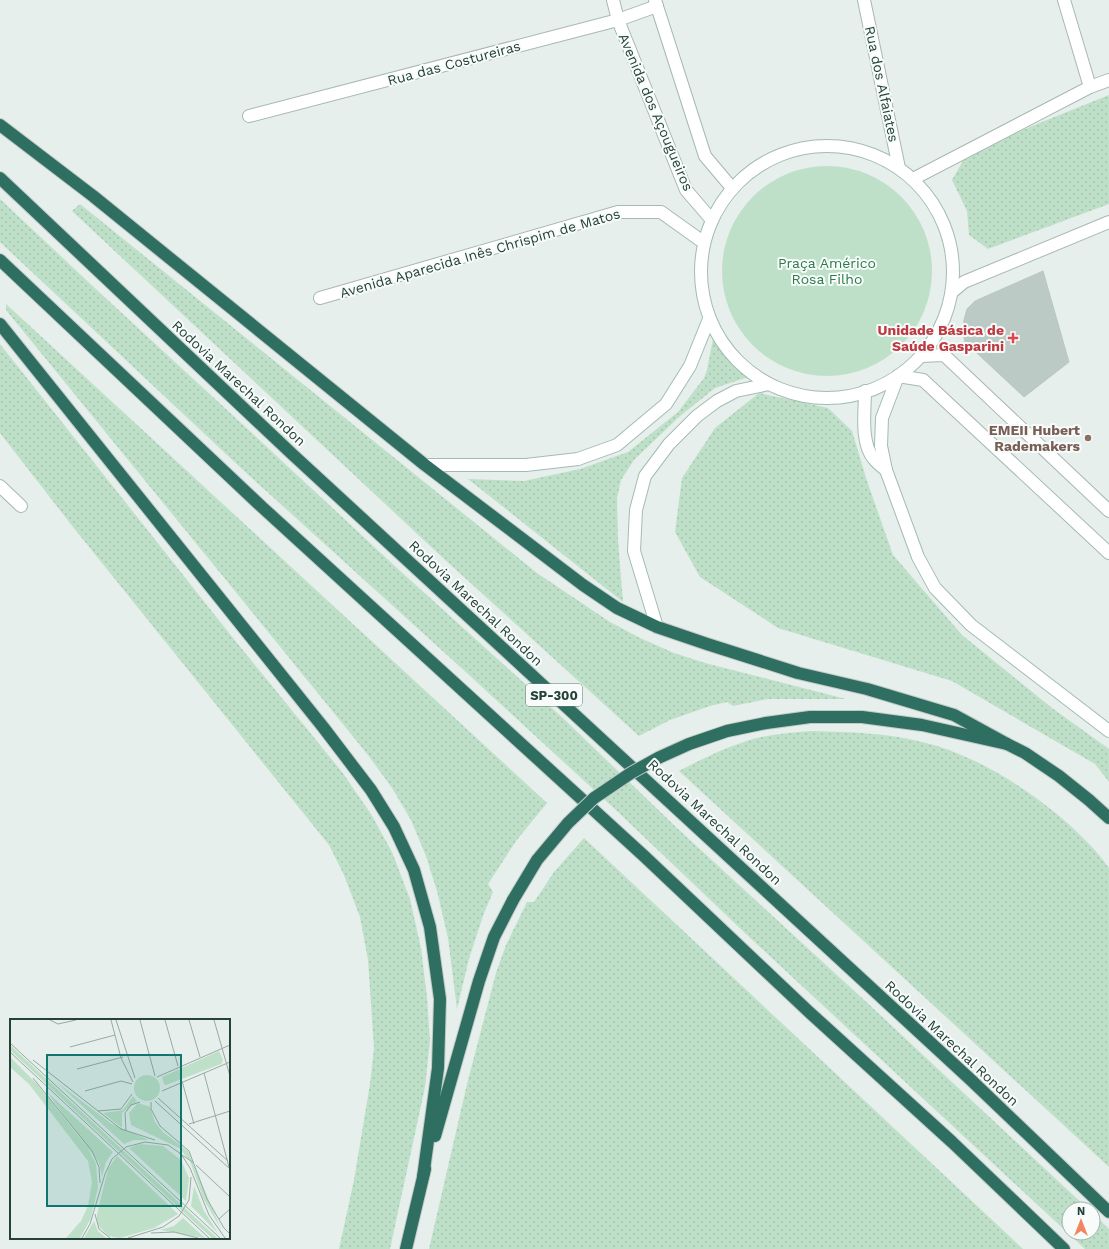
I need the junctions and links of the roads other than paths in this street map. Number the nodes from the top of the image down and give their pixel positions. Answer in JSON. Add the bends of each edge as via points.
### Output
{"nodes":[{"id":1,"x":613,"y":0,"type":"edge"},
{"id":2,"x":864,"y":0,"type":"edge"},
{"id":3,"x":1064,"y":0,"type":"edge"},
{"id":4,"x":656,"y":3,"type":"edge"},
{"id":5,"x":618,"y":20,"type":"junction"},
{"id":6,"x":1109,"y":80,"type":"edge"},
{"id":7,"x":1090,"y":87,"type":"junction"},
{"id":8,"x":249,"y":116,"type":"dead end"},
{"id":9,"x":0,"y":125,"type":"edge"},
{"id":10,"x":899,"y":168,"type":"junction"},
{"id":11,"x":0,"y":178,"type":"edge"},
{"id":12,"x":913,"y":180,"type":"junction"},
{"id":13,"x":732,"y":188,"type":"junction"},
{"id":14,"x":711,"y":219,"type":"junction"},
{"id":15,"x":1109,"y":222,"type":"edge"},
{"id":16,"x":703,"y":242,"type":"junction"},
{"id":17,"x":0,"y":260,"type":"edge"},
{"id":18,"x":952,"y":292,"type":"junction"},
{"id":19,"x":320,"y":298,"type":"dead end"},
{"id":20,"x":709,"y":319,"type":"junction"},
{"id":21,"x":0,"y":324,"type":"edge"},
{"id":22,"x":921,"y":356,"type":"junction"},
{"id":23,"x":898,"y":376,"type":"junction"},
{"id":24,"x":769,"y":384,"type":"junction"},
{"id":25,"x":865,"y":391,"type":"junction"},
{"id":26,"x":425,"y":465,"type":"junction"},
{"id":27,"x":886,"y":470,"type":"junction"},
{"id":28,"x":0,"y":486,"type":"edge"},
{"id":29,"x":21,"y":506,"type":"dead end"},
{"id":30,"x":1109,"y":511,"type":"edge"},
{"id":31,"x":1109,"y":553,"type":"edge"},
{"id":32,"x":657,"y":627,"type":"junction"},
{"id":33,"x":1109,"y":730,"type":"edge"},
{"id":34,"x":1007,"y":744,"type":"junction"},
{"id":35,"x":1096,"y":806,"type":"junction"},
{"id":36,"x":1109,"y":810,"type":"edge"},
{"id":37,"x":1109,"y":818,"type":"edge"},
{"id":38,"x":423,"y":1177,"type":"junction"},
{"id":39,"x":1109,"y":1212,"type":"edge"},
{"id":40,"x":406,"y":1249,"type":"edge"},
{"id":41,"x":1064,"y":1249,"type":"edge"}],
"edges":[{"from":1,"to":5,"type":"street","name":"Avenida dos Açougueiros"},
{"from":2,"to":10,"type":"street","name":"Rua dos Alfaiates"},
{"from":3,"to":7,"type":"street"},
{"from":4,"to":5,"type":"street","name":"Rua das Costureiras"},
{"from":4,"to":13,"type":"street","name":"Avenida dos Açougueiros","via":[[705,156]]},
{"from":5,"to":8,"type":"street","name":"Rua das Costureiras"},
{"from":5,"to":14,"type":"street","name":"Avenida dos Açougueiros","via":[[686,190]]},
{"from":6,"to":7,"type":"street"},
{"from":7,"to":12,"type":"street"},
{"from":9,"to":26,"type":"highway","via":[[93,196]]},
{"from":10,"to":12,"type":"street"},
{"from":10,"to":13,"type":"street","via":[[867,152],[830,146],[794,150],[760,164]]},
{"from":11,"to":39,"type":"highway","name":"Rodovia Marechal Rondon","number":"SP-300","via":[[291,453],[971,1080]]},
{"from":12,"to":18,"type":"street","via":[[933,203],[947,231],[953,261]]},
{"from":13,"to":14,"type":"street","via":[[720,202]]},
{"from":14,"to":16,"type":"street"},
{"from":15,"to":18,"type":"street","via":[[964,282]]},
{"from":16,"to":19,"type":"street","name":"Avenida Aparecida Inês Chrispim de Matos","via":[[661,212],[618,212]]},
{"from":16,"to":20,"type":"street","via":[[700,281]]},
{"from":17,"to":41,"type":"highway","via":[[263,508],[644,856]]},
{"from":18,"to":22,"type":"street","via":[[941,326]]},
{"from":20,"to":24,"type":"street","via":[[728,352],[747,370]]},
{"from":20,"to":26,"type":"street","via":[[690,366],[666,404],[617,445],[578,459],[526,465]]},
{"from":21,"to":38,"type":"highway","via":[[323,727],[371,790],[394,827],[414,870],[430,927],[440,999],[438,1068]]},
{"from":22,"to":23,"type":"street"},
{"from":22,"to":30,"type":"street","via":[[944,355]]},
{"from":23,"to":25,"type":"street"},
{"from":23,"to":27,"type":"street","via":[[882,418],[881,446]]},
{"from":23,"to":31,"type":"street","via":[[923,380]]},
{"from":24,"to":25,"type":"street","via":[[798,394],[828,398]]},
{"from":24,"to":32,"type":"street","via":[[736,391],[717,401],[697,416],[669,444],[645,476],[636,510],[634,551]]},
{"from":25,"to":27,"type":"street","via":[[864,425],[867,445],[874,459]]},
{"from":26,"to":32,"type":"highway","via":[[583,585],[617,608]]},
{"from":27,"to":33,"type":"street","via":[[918,557],[935,588],[971,625]]},
{"from":28,"to":29,"type":"street"},
{"from":32,"to":34,"type":"highway","via":[[798,673],[867,689],[954,714]]},
{"from":34,"to":35,"type":"highway","via":[[1059,776]]},
{"from":34,"to":38,"type":"highway","bridge":true,"via":[[922,725],[862,717],[810,717],[727,731],[689,744],[631,773],[594,798],[568,823],[537,860],[494,937]]},
{"from":35,"to":36,"type":"street"},
{"from":35,"to":37,"type":"highway"},
{"from":38,"to":40,"type":"highway"}]}
